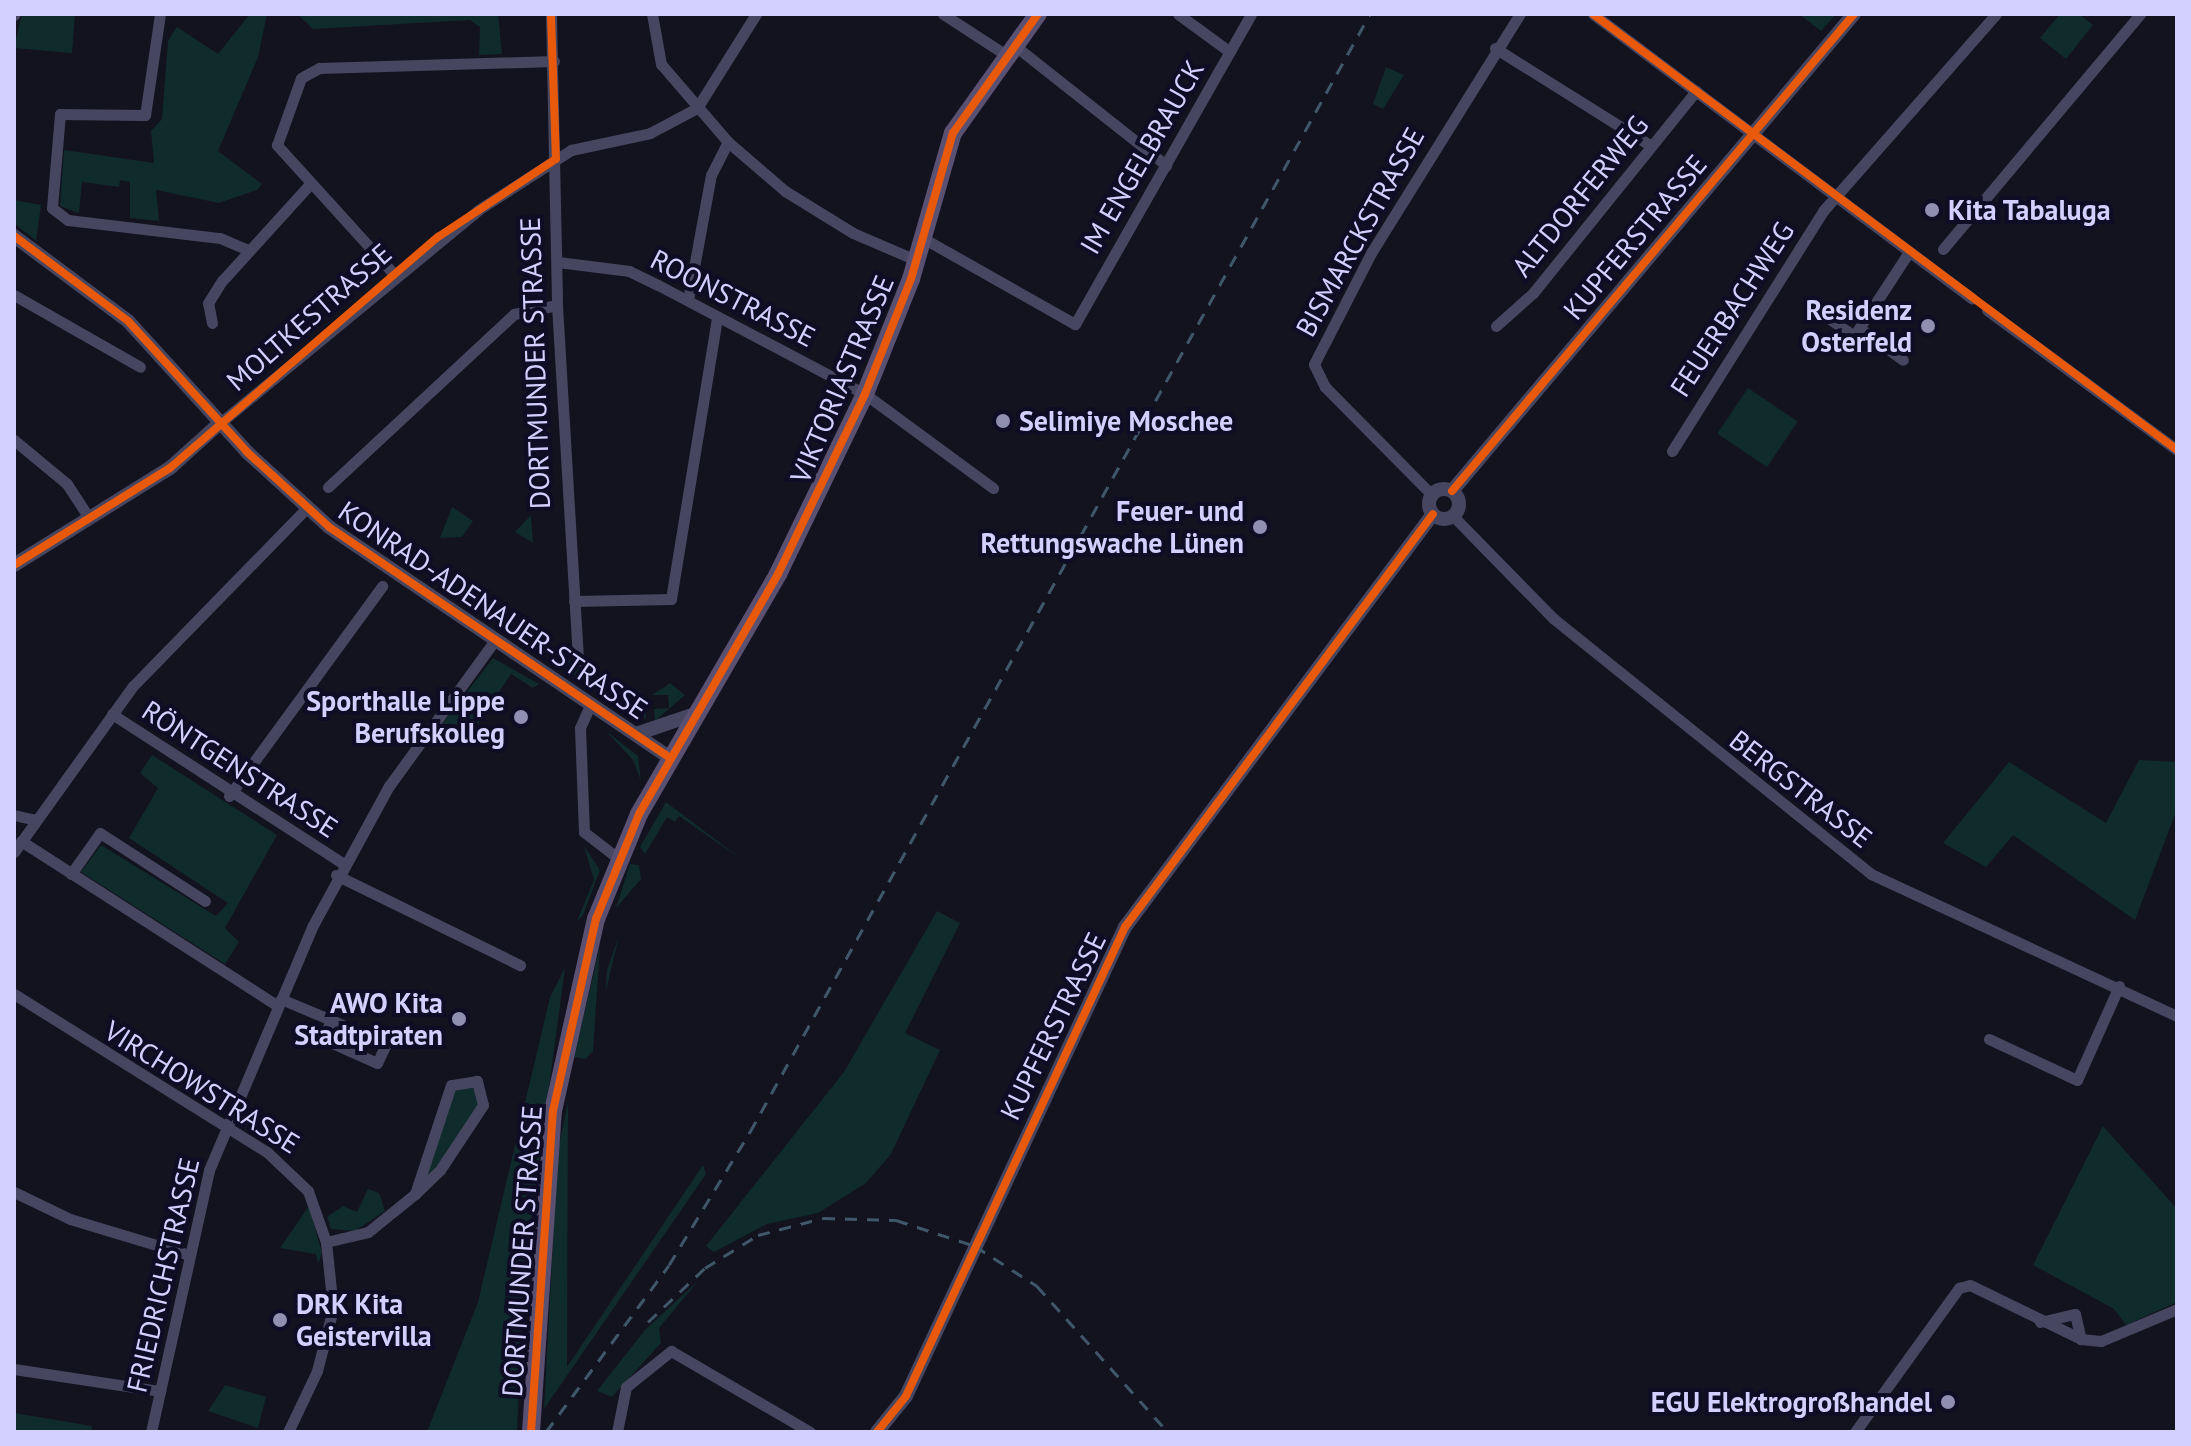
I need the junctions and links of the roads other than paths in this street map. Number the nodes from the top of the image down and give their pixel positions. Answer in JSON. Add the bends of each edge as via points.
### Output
{"nodes":[{"id":1,"x":160,"y":14,"type":"edge"},
{"id":2,"x":551,"y":14,"type":"edge"},
{"id":3,"x":652,"y":14,"type":"edge"},
{"id":4,"x":756,"y":14,"type":"edge"},
{"id":5,"x":943,"y":14,"type":"edge"},
{"id":6,"x":1038,"y":14,"type":"edge"},
{"id":7,"x":1178,"y":14,"type":"edge"},
{"id":8,"x":1251,"y":14,"type":"edge"},
{"id":9,"x":1520,"y":14,"type":"edge"},
{"id":10,"x":1593,"y":14,"type":"edge"},
{"id":11,"x":1854,"y":14,"type":"edge"},
{"id":12,"x":1996,"y":14,"type":"edge"},
{"id":13,"x":2140,"y":14,"type":"edge"},
{"id":14,"x":1495,"y":48,"type":"junction"},
{"id":15,"x":1010,"y":50,"type":"junction"},
{"id":16,"x":1230,"y":52,"type":"junction"},
{"id":17,"x":554,"y":61,"type":"junction"},
{"id":18,"x":1696,"y":91,"type":"junction"},
{"id":19,"x":697,"y":108,"type":"junction"},
{"id":20,"x":1752,"y":133,"type":"junction"},
{"id":21,"x":728,"y":142,"type":"junction"},
{"id":22,"x":1651,"y":146,"type":"junction"},
{"id":23,"x":556,"y":159,"type":"junction"},
{"id":24,"x":1166,"y":165,"type":"junction"},
{"id":25,"x":311,"y":183,"type":"junction"},
{"id":26,"x":1837,"y":196,"type":"junction"},
{"id":27,"x":14,"y":236,"type":"edge"},
{"id":28,"x":921,"y":237,"type":"junction"},
{"id":29,"x":246,"y":249,"type":"junction"},
{"id":30,"x":1943,"y":249,"type":"dead end"},
{"id":31,"x":1909,"y":252,"type":"junction"},
{"id":32,"x":916,"y":260,"type":"junction"},
{"id":33,"x":558,"y":262,"type":"junction"},
{"id":34,"x":393,"y":273,"type":"junction"},
{"id":35,"x":14,"y":295,"type":"edge"},
{"id":36,"x":1972,"y":299,"type":"dead end"},
{"id":37,"x":688,"y":300,"type":"junction"},
{"id":38,"x":557,"y":305,"type":"junction"},
{"id":39,"x":1987,"y":310,"type":"dead end"},
{"id":40,"x":1820,"y":312,"type":"dead end"},
{"id":41,"x":717,"y":317,"type":"junction"},
{"id":42,"x":212,"y":323,"type":"dead end"},
{"id":43,"x":1496,"y":326,"type":"dead end"},
{"id":44,"x":1861,"y":329,"type":"junction"},
{"id":45,"x":1903,"y":360,"type":"dead end"},
{"id":46,"x":140,"y":367,"type":"dead end"},
{"id":47,"x":865,"y":394,"type":"junction"},
{"id":48,"x":220,"y":423,"type":"junction"},
{"id":49,"x":14,"y":440,"type":"edge"},
{"id":50,"x":2177,"y":450,"type":"edge"},
{"id":51,"x":1672,"y":451,"type":"dead end"},
{"id":52,"x":328,"y":487,"type":"dead end"},
{"id":53,"x":993,"y":488,"type":"dead end"},
{"id":54,"x":1452,"y":491,"type":"junction"},
{"id":55,"x":1432,"y":495,"type":"junction"},
{"id":56,"x":306,"y":509,"type":"junction"},
{"id":57,"x":1433,"y":514,"type":"junction"},
{"id":58,"x":88,"y":516,"type":"junction"},
{"id":59,"x":1453,"y":516,"type":"junction"},
{"id":60,"x":14,"y":565,"type":"edge"},
{"id":61,"x":382,"y":586,"type":"dead end"},
{"id":62,"x":574,"y":601,"type":"junction"},
{"id":63,"x":495,"y":640,"type":"junction"},
{"id":64,"x":578,"y":661,"type":"dead end"},
{"id":65,"x":587,"y":709,"type":"junction"},
{"id":66,"x":112,"y":714,"type":"junction"},
{"id":67,"x":695,"y":714,"type":"junction"},
{"id":68,"x":636,"y":734,"type":"junction"},
{"id":69,"x":669,"y":757,"type":"junction"},
{"id":70,"x":229,"y":796,"type":"junction"},
{"id":71,"x":14,"y":815,"type":"edge"},
{"id":72,"x":35,"y":820,"type":"junction"},
{"id":73,"x":18,"y":846,"type":"edge"},
{"id":74,"x":619,"y":859,"type":"junction"},
{"id":75,"x":342,"y":863,"type":"junction"},
{"id":76,"x":71,"y":874,"type":"junction"},
{"id":77,"x":336,"y":875,"type":"junction"},
{"id":78,"x":205,"y":901,"type":"dead end"},
{"id":79,"x":520,"y":965,"type":"dead end"},
{"id":80,"x":2119,"y":986,"type":"junction"},
{"id":81,"x":14,"y":994,"type":"edge"},
{"id":82,"x":280,"y":1002,"type":"junction"},
{"id":83,"x":2177,"y":1016,"type":"edge"},
{"id":84,"x":331,"y":1020,"type":"junction"},
{"id":85,"x":1989,"y":1039,"type":"dead end"},
{"id":86,"x":227,"y":1127,"type":"junction"},
{"id":87,"x":14,"y":1192,"type":"edge"},
{"id":88,"x":415,"y":1194,"type":"junction"},
{"id":89,"x":326,"y":1242,"type":"junction"},
{"id":90,"x":189,"y":1255,"type":"junction"},
{"id":91,"x":2177,"y":1309,"type":"edge"},
{"id":92,"x":2040,"y":1322,"type":"junction"},
{"id":93,"x":2081,"y":1339,"type":"junction"},
{"id":94,"x":14,"y":1369,"type":"edge"},
{"id":95,"x":160,"y":1391,"type":"junction"},
{"id":96,"x":532,"y":1425,"type":"edge"},
{"id":97,"x":151,"y":1432,"type":"edge"},
{"id":98,"x":288,"y":1432,"type":"edge"},
{"id":99,"x":617,"y":1432,"type":"edge"},
{"id":100,"x":810,"y":1432,"type":"edge"},
{"id":101,"x":877,"y":1432,"type":"edge"},
{"id":102,"x":1855,"y":1432,"type":"edge"}],
"edges":[{"from":1,"to":29,"type":"street","via":[[145,115],[60,114],[52,208],[68,220],[220,238]]},
{"from":2,"to":17,"type":"street","name":"DORTMUNDER STRASSE"},
{"from":3,"to":19,"type":"street","via":[[661,64]]},
{"from":4,"to":19,"type":"street"},
{"from":5,"to":15,"type":"street"},
{"from":6,"to":15,"type":"main road","name":"VIKTORIASTRASSE"},
{"from":7,"to":16,"type":"street"},
{"from":8,"to":16,"type":"street","name":"IM ENGELBRAUCK"},
{"from":9,"to":14,"type":"street","name":"BISMARCKSTRASSE"},
{"from":10,"to":18,"type":"street"},
{"from":11,"to":20,"type":"street","name":"KUPFERSTRASSE"},
{"from":12,"to":26,"type":"street","name":"FEUERBACHWEG"},
{"from":13,"to":30,"type":"street"},
{"from":14,"to":22,"type":"street"},
{"from":14,"to":55,"type":"street","name":"BISMARCKSTRASSE","via":[[1365,262],[1314,364],[1325,387]]},
{"from":15,"to":24,"type":"street"},
{"from":15,"to":28,"type":"main road","name":"VIKTORIASTRASSE","via":[[953,133]]},
{"from":16,"to":24,"type":"street","name":"IM ENGELBRAUCK"},
{"from":17,"to":23,"type":"street","name":"DORTMUNDER STRASSE"},
{"from":17,"to":25,"type":"street","via":[[308,70],[277,145]]},
{"from":18,"to":20,"type":"street"},
{"from":18,"to":22,"type":"street","name":"ALTDORFERWEG"},
{"from":19,"to":21,"type":"street"},
{"from":19,"to":23,"type":"street","name":"MOLTKESTRASSE","via":[[650,133]]},
{"from":20,"to":26,"type":"street"},
{"from":20,"to":54,"type":"street","name":"KUPFERSTRASSE"},
{"from":21,"to":32,"type":"street","via":[[785,191],[853,233]]},
{"from":21,"to":37,"type":"street","via":[[711,175]]},
{"from":22,"to":43,"type":"street","name":"ALTDORFERWEG","via":[[1533,293]]},
{"from":23,"to":33,"type":"street","name":"DORTMUNDER STRASSE"},
{"from":23,"to":34,"type":"street","name":"MOLTKESTRASSE"},
{"from":24,"to":28,"type":"street","name":"IM ENGELBRAUCK","via":[[1075,324]]},
{"from":25,"to":29,"type":"street"},
{"from":25,"to":34,"type":"street"},
{"from":26,"to":31,"type":"street"},
{"from":26,"to":51,"type":"street","name":"FEUERBACHWEG","via":[[1740,334]]},
{"from":27,"to":48,"type":"street","name":"KONRAD-ADENAUER-STRASSE","via":[[121,314]]},
{"from":28,"to":32,"type":"main road","name":"VIKTORIASTRASSE"},
{"from":29,"to":42,"type":"street","via":[[208,303]]},
{"from":31,"to":36,"type":"street"},
{"from":31,"to":44,"type":"street"},
{"from":32,"to":47,"type":"main road","name":"VIKTORIASTRASSE"},
{"from":33,"to":37,"type":"street","name":"ROONSTRASSE","via":[[629,271]]},
{"from":33,"to":38,"type":"street","name":"DORTMUNDER STRASSE"},
{"from":34,"to":48,"type":"street","name":"MOLTKESTRASSE"},
{"from":35,"to":46,"type":"street"},
{"from":37,"to":41,"type":"street","name":"ROONSTRASSE"},
{"from":38,"to":52,"type":"street","via":[[514,314]]},
{"from":38,"to":62,"type":"street","name":"DORTMUNDER STRASSE"},
{"from":39,"to":50,"type":"street"},
{"from":40,"to":44,"type":"street","via":[[1854,336]]},
{"from":41,"to":47,"type":"street","name":"ROONSTRASSE"},
{"from":41,"to":62,"type":"street","via":[[671,599]]},
{"from":44,"to":45,"type":"street"},
{"from":47,"to":53,"type":"street","name":"ROONSTRASSE"},
{"from":47,"to":67,"type":"main road","name":"VIKTORIASTRASSE","via":[[778,574]]},
{"from":48,"to":56,"type":"street","name":"KONRAD-ADENAUER-STRASSE"},
{"from":48,"to":58,"type":"street","name":"MOLTKESTRASSE","via":[[170,468]]},
{"from":49,"to":58,"type":"street","via":[[67,484]]},
{"from":54,"to":55,"type":"street"},
{"from":54,"to":59,"type":"street","via":[[1459,504]]},
{"from":55,"to":57,"type":"street"},
{"from":56,"to":63,"type":"street","name":"KONRAD-ADENAUER-STRASSE"},
{"from":56,"to":66,"type":"street","via":[[195,616]]},
{"from":57,"to":59,"type":"street"},
{"from":57,"to":101,"type":"street","name":"KUPFERSTRASSE","via":[[1125,927],[906,1396]]},
{"from":58,"to":60,"type":"street","name":"MOLTKESTRASSE"},
{"from":59,"to":80,"type":"street","name":"BERGSTRASSE","via":[[1563,627],[1871,874]]},
{"from":61,"to":70,"type":"street"},
{"from":62,"to":64,"type":"street","name":"DORTMUNDER STRASSE"},
{"from":63,"to":65,"type":"street","name":"KONRAD-ADENAUER-STRASSE"},
{"from":63,"to":75,"type":"street","name":"FRIEDRICHSTRASSE","via":[[411,753]]},
{"from":65,"to":68,"type":"street","name":"KONRAD-ADENAUER-STRASSE"},
{"from":65,"to":74,"type":"street","via":[[584,832]]},
{"from":66,"to":70,"type":"street","name":"RÖNTGENSTRASSE"},
{"from":66,"to":72,"type":"street"},
{"from":67,"to":68,"type":"street","name":"KONRAD-ADENAUER-STRASSE"},
{"from":67,"to":69,"type":"main road","name":"VIKTORIASTRASSE"},
{"from":68,"to":69,"type":"street","name":"KONRAD-ADENAUER-STRASSE"},
{"from":69,"to":74,"type":"main road","name":"DORTMUNDER STRASSE"},
{"from":70,"to":75,"type":"street","name":"RÖNTGENSTRASSE"},
{"from":71,"to":72,"type":"street"},
{"from":72,"to":73,"type":"street"},
{"from":73,"to":76,"type":"street"},
{"from":74,"to":96,"type":"main road","name":"DORTMUNDER STRASSE","via":[[586,954],[560,1067]]},
{"from":75,"to":77,"type":"street","name":"FRIEDRICHSTRASSE"},
{"from":76,"to":78,"type":"street","via":[[100,833]]},
{"from":76,"to":82,"type":"street"},
{"from":77,"to":79,"type":"street","name":"RÖNTGENSTRASSE"},
{"from":77,"to":82,"type":"street","name":"FRIEDRICHSTRASSE"},
{"from":80,"to":83,"type":"street","name":"BERGSTRASSE"},
{"from":80,"to":85,"type":"street","via":[[2077,1080]]},
{"from":81,"to":86,"type":"street","name":"VIRCHOWSTRASSE"},
{"from":82,"to":84,"type":"street"},
{"from":82,"to":86,"type":"street","name":"FRIEDRICHSTRASSE"},
{"from":84,"to":84,"type":"street","via":[[386,1044],[377,1063],[323,1039]]},
{"from":86,"to":89,"type":"street","name":"VIRCHOWSTRASSE","via":[[300,1179]]},
{"from":86,"to":90,"type":"street","name":"FRIEDRICHSTRASSE"},
{"from":87,"to":90,"type":"street","via":[[80,1223]]},
{"from":88,"to":88,"type":"street","via":[[474,1124],[484,1094],[477,1081],[451,1085]]},
{"from":88,"to":89,"type":"street","via":[[368,1232]]},
{"from":89,"to":98,"type":"street","name":"VIRCHOWSTRASSE","via":[[329,1334]]},
{"from":90,"to":95,"type":"street","name":"FRIEDRICHSTRASSE"},
{"from":91,"to":93,"type":"street","via":[[2101,1341]]},
{"from":92,"to":93,"type":"street"},
{"from":92,"to":93,"type":"street","via":[[2075,1314]]},
{"from":92,"to":102,"type":"street","via":[[1970,1285],[1959,1288]]},
{"from":94,"to":95,"type":"street"},
{"from":95,"to":97,"type":"street","name":"FRIEDRICHSTRASSE"},
{"from":99,"to":100,"type":"street","via":[[626,1387],[667,1351]]}]}
